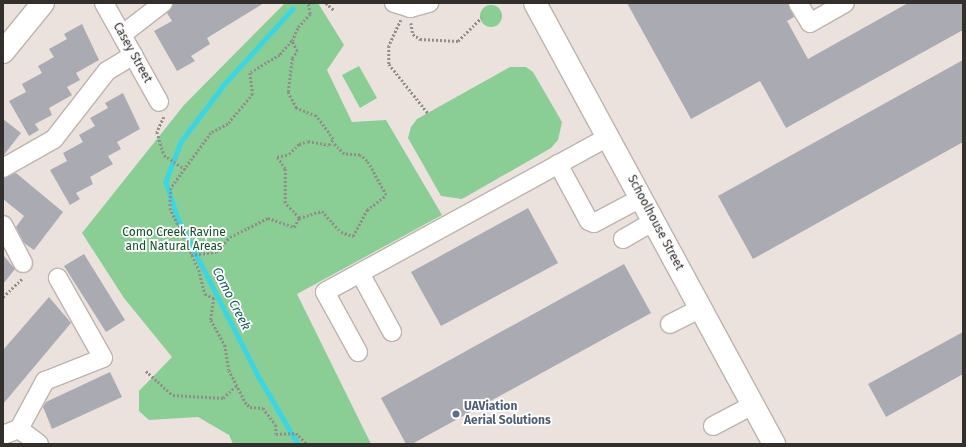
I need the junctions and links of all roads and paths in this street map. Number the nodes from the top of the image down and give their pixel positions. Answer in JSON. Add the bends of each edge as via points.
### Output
{"nodes":[{"id":1,"x":43,"y":3,"type":"edge"},
{"id":2,"x":104,"y":3,"type":"edge"},
{"id":3,"x":163,"y":3,"type":"edge"},
{"id":4,"x":312,"y":3,"type":"edge"},
{"id":5,"x":326,"y":3,"type":"edge"},
{"id":6,"x":429,"y":3,"type":"edge"},
{"id":7,"x":535,"y":3,"type":"edge"},
{"id":8,"x":798,"y":3,"type":"edge"},
{"id":9,"x":845,"y":3,"type":"edge"},
{"id":10,"x":398,"y":10,"type":"edge"},
{"id":11,"x":336,"y":11,"type":"dead end"},
{"id":12,"x":411,"y":18,"type":"dead end"},
{"id":13,"x":482,"y":18,"type":"dead end"},
{"id":14,"x":123,"y":34,"type":"junction"},
{"id":15,"x":292,"y":41,"type":"junction"},
{"id":16,"x":3,"y":52,"type":"edge"},
{"id":17,"x":134,"y":55,"type":"junction"},
{"id":18,"x":159,"y":102,"type":"joint"},
{"id":19,"x":428,"y":113,"type":"dead end"},
{"id":20,"x":608,"y":137,"type":"junction"},
{"id":21,"x":333,"y":143,"type":"junction"},
{"id":22,"x":558,"y":164,"type":"junction"},
{"id":23,"x":3,"y":168,"type":"edge"},
{"id":24,"x":186,"y":170,"type":"junction"},
{"id":25,"x":641,"y":198,"type":"junction"},
{"id":26,"x":299,"y":218,"type":"junction"},
{"id":27,"x":654,"y":221,"type":"junction"},
{"id":28,"x":3,"y":225,"type":"edge"},
{"id":29,"x":623,"y":239,"type":"dead end"},
{"id":30,"x":191,"y":254,"type":"junction"},
{"id":31,"x":24,"y":268,"type":"joint"},
{"id":32,"x":360,"y":273,"type":"junction"},
{"id":33,"x":58,"y":278,"type":"dead end"},
{"id":34,"x":3,"y":297,"type":"edge"},
{"id":35,"x":701,"y":308,"type":"junction"},
{"id":36,"x":670,"y":324,"type":"dead end"},
{"id":37,"x":392,"y":332,"type":"dead end"},
{"id":38,"x":358,"y":352,"type":"dead end"},
{"id":39,"x":146,"y":371,"type":"dead end"},
{"id":40,"x":237,"y":385,"type":"junction"},
{"id":41,"x":753,"y":405,"type":"junction"},
{"id":42,"x":713,"y":426,"type":"dead end"},
{"id":43,"x":11,"y":432,"type":"edge"},
{"id":44,"x":39,"y":444,"type":"edge"},
{"id":45,"x":307,"y":444,"type":"edge"},
{"id":46,"x":774,"y":444,"type":"edge"}],
"edges":[{"from":1,"to":16,"type":"main road"},
{"from":2,"to":14,"type":"street","name":"Casey Street"},
{"from":3,"to":14,"type":"street"},
{"from":4,"to":15,"type":"path","via":[[308,4],[310,14],[298,27]]},
{"from":5,"to":11,"type":"path"},
{"from":6,"to":10,"type":"street"},
{"from":7,"to":20,"type":"main road","name":"Schoolhouse Street"},
{"from":8,"to":9,"type":"street","via":[[810,23]]},
{"from":10,"to":19,"type":"path","via":[[389,46],[389,64]]},
{"from":12,"to":13,"type":"path","via":[[413,34],[420,39],[440,42],[465,37]]},
{"from":14,"to":17,"type":"street","name":"Casey Street"},
{"from":15,"to":21,"type":"path","via":[[297,51],[292,58],[288,92],[296,108],[310,112],[326,127]]},
{"from":15,"to":24,"type":"path","via":[[280,55],[250,73],[253,94],[228,124],[211,134]]},
{"from":17,"to":18,"type":"street","name":"Casey Street"},
{"from":17,"to":23,"type":"street","via":[[107,71],[54,139]]},
{"from":18,"to":24,"type":"path","via":[[165,114],[157,132],[164,155]]},
{"from":20,"to":22,"type":"street"},
{"from":20,"to":25,"type":"main road","name":"Schoolhouse Street"},
{"from":21,"to":26,"type":"path","via":[[308,141],[299,144],[289,154],[277,157],[286,174],[285,203]]},
{"from":21,"to":26,"type":"path","via":[[344,154],[360,155],[367,161],[386,195],[368,210],[353,236],[341,232],[322,211]]},
{"from":22,"to":25,"type":"street","via":[[589,221],[594,223]]},
{"from":22,"to":32,"type":"street"},
{"from":24,"to":30,"type":"path","via":[[171,188],[170,208]]},
{"from":25,"to":27,"type":"main road","name":"Schoolhouse Street"},
{"from":26,"to":30,"type":"path","via":[[294,227],[268,218],[230,237],[216,252]]},
{"from":27,"to":29,"type":"street"},
{"from":27,"to":35,"type":"main road","name":"Schoolhouse Street"},
{"from":28,"to":31,"type":"street"},
{"from":30,"to":40,"type":"path","via":[[205,294],[214,298],[210,320],[225,345],[229,370]]},
{"from":31,"to":34,"type":"path"},
{"from":32,"to":37,"type":"street"},
{"from":32,"to":38,"type":"street","via":[[325,292]]},
{"from":33,"to":43,"type":"street","via":[[103,358],[45,381]]},
{"from":35,"to":36,"type":"street"},
{"from":35,"to":41,"type":"main road","name":"Schoolhouse Street"},
{"from":39,"to":40,"type":"path","via":[[173,395],[223,398]]},
{"from":40,"to":45,"type":"path","via":[[250,407],[263,408],[276,425],[276,434],[296,433]]},
{"from":41,"to":42,"type":"street"},
{"from":41,"to":46,"type":"main road","name":"Schoolhouse Street"},
{"from":43,"to":44,"type":"street"}]}
